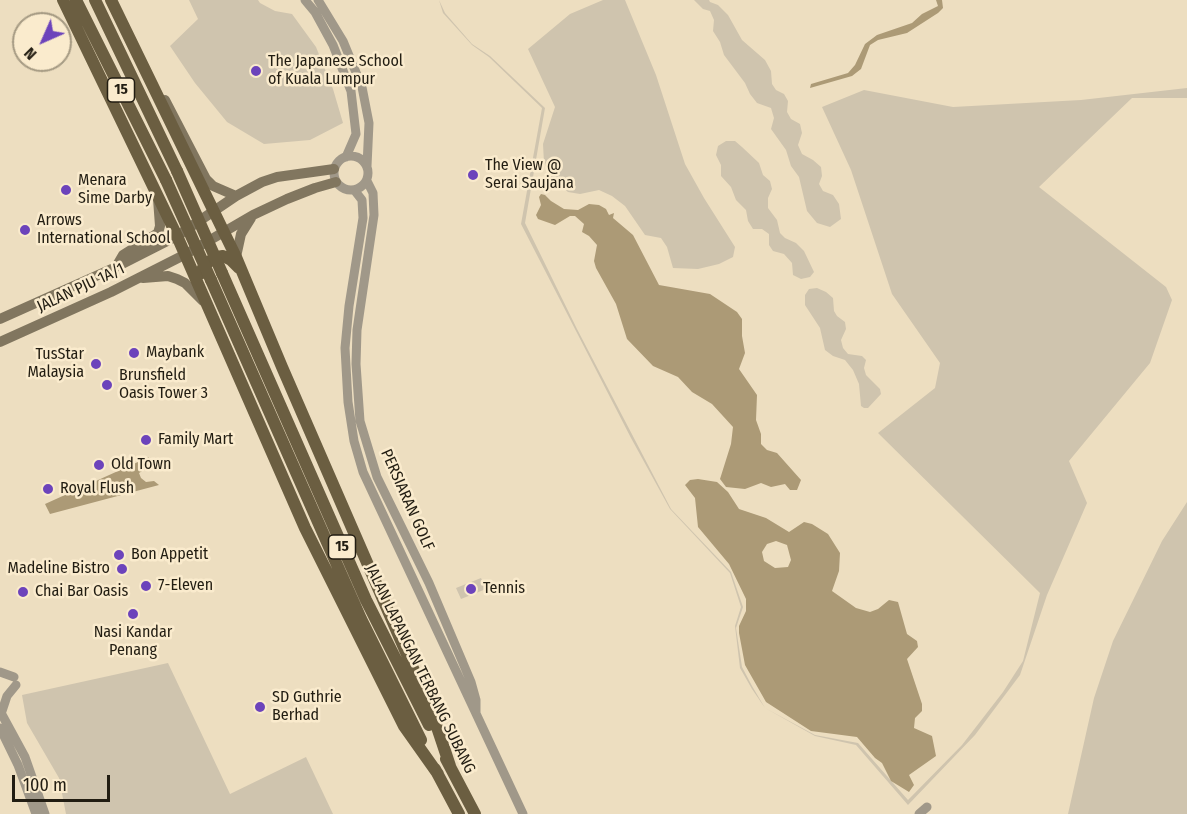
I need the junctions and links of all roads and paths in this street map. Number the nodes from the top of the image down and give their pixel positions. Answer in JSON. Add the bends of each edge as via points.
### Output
{"nodes":[{"id":1,"x":63,"y":0,"type":"edge"},
{"id":2,"x":76,"y":0,"type":"edge"},
{"id":3,"x":95,"y":0,"type":"edge"},
{"id":4,"x":111,"y":0,"type":"edge"},
{"id":5,"x":305,"y":0,"type":"edge"},
{"id":6,"x":318,"y":0,"type":"edge"},
{"id":7,"x":152,"y":84,"type":"junction"},
{"id":8,"x":346,"y":157,"type":"junction"},
{"id":9,"x":367,"y":166,"type":"junction"},
{"id":10,"x":334,"y":169,"type":"junction"},
{"id":11,"x":367,"y":181,"type":"junction"},
{"id":12,"x":200,"y":182,"type":"junction"},
{"id":13,"x":336,"y":182,"type":"junction"},
{"id":14,"x":355,"y":190,"type":"junction"},
{"id":15,"x":158,"y":196,"type":"junction"},
{"id":16,"x":236,"y":196,"type":"junction"},
{"id":17,"x":213,"y":211,"type":"junction"},
{"id":18,"x":253,"y":215,"type":"junction"},
{"id":19,"x":224,"y":231,"type":"junction"},
{"id":20,"x":177,"y":236,"type":"junction"},
{"id":21,"x":186,"y":254,"type":"junction"},
{"id":22,"x":236,"y":257,"type":"junction"},
{"id":23,"x":116,"y":267,"type":"junction"},
{"id":24,"x":242,"y":271,"type":"junction"},
{"id":25,"x":216,"y":277,"type":"junction"},
{"id":26,"x":138,"y":279,"type":"junction"},
{"id":27,"x":201,"y":291,"type":"junction"},
{"id":28,"x":208,"y":305,"type":"junction"},
{"id":29,"x":0,"y":319,"type":"edge"},
{"id":30,"x":0,"y":342,"type":"edge"},
{"id":31,"x":358,"y":398,"type":"junction"},
{"id":32,"x":348,"y":402,"type":"junction"},
{"id":33,"x":0,"y":672,"type":"edge"},
{"id":34,"x":1,"y":712,"type":"edge"},
{"id":35,"x":475,"y":715,"type":"junction"},
{"id":36,"x":0,"y":729,"type":"edge"},
{"id":37,"x":450,"y":766,"type":"junction"},
{"id":38,"x":438,"y":774,"type":"junction"},
{"id":39,"x":927,"y":807,"type":"dead end"},
{"id":40,"x":36,"y":814,"type":"edge"},
{"id":41,"x":45,"y":814,"type":"edge"},
{"id":42,"x":459,"y":814,"type":"edge"},
{"id":43,"x":475,"y":814,"type":"edge"},
{"id":44,"x":523,"y":814,"type":"edge"},
{"id":45,"x":919,"y":814,"type":"edge"}],
"edges":[{"from":1,"to":15,"type":"main road"},
{"from":2,"to":25,"type":"main road","number":"15","bridge":true},
{"from":3,"to":25,"type":"main road","number":"15","bridge":true,"via":[[177,171]]},
{"from":4,"to":7,"type":"main road"},
{"from":5,"to":8,"type":"street","via":[[333,45],[351,91],[356,134]]},
{"from":6,"to":9,"type":"street","via":[[343,40],[362,87],[369,123]]},
{"from":7,"to":12,"type":"main road"},
{"from":7,"to":16,"type":"main road","via":[[167,103],[206,179]]},
{"from":8,"to":9,"type":"street","via":[[356,156]]},
{"from":8,"to":10,"type":"street"},
{"from":9,"to":11,"type":"street"},
{"from":10,"to":13,"type":"street"},
{"from":10,"to":16,"type":"main road","name":"JALAN PJU 1A/1","via":[[277,177]]},
{"from":11,"to":14,"type":"street"},
{"from":11,"to":31,"type":"street","name":"PERSIARAN GOLF","via":[[373,192],[374,215],[357,330]]},
{"from":12,"to":15,"type":"main road","via":[[199,196],[185,210],[173,208]]},
{"from":12,"to":17,"type":"main road"},
{"from":13,"to":14,"type":"street","via":[[344,189]]},
{"from":13,"to":18,"type":"main road","name":"JALAN PJU 1A/1"},
{"from":14,"to":32,"type":"street","name":"PERSIARAN GOLF","via":[[362,200],[363,218],[345,348]]},
{"from":15,"to":20,"type":"main road"},
{"from":15,"to":23,"type":"main road","via":[[158,233],[123,255]]},
{"from":16,"to":17,"type":"main road","name":"JALAN PJU 1A/1"},
{"from":17,"to":19,"type":"main road"},
{"from":17,"to":20,"type":"main road","name":"JALAN PJU 1A/1"},
{"from":18,"to":19,"type":"main road","name":"JALAN PJU 1A/1"},
{"from":18,"to":22,"type":"main road","via":[[241,234]]},
{"from":19,"to":21,"type":"main road","name":"JALAN PJU 1A/1"},
{"from":19,"to":22,"type":"main road"},
{"from":20,"to":21,"type":"main road"},
{"from":20,"to":23,"type":"main road","name":"JALAN PJU 1A/1"},
{"from":21,"to":26,"type":"main road","name":"JALAN PJU 1A/1"},
{"from":21,"to":27,"type":"main road"},
{"from":22,"to":24,"type":"main road"},
{"from":23,"to":29,"type":"main road","name":"JALAN PJU 1A/1"},
{"from":24,"to":27,"type":"main road","via":[[223,256],[211,260],[201,271]]},
{"from":24,"to":37,"type":"main road","via":[[432,712]]},
{"from":25,"to":37,"type":"main road","name":"JALAN LAPANGAN TERBANG SUBANG","number":"15","via":[[366,600]]},
{"from":25,"to":38,"type":"main road","name":"JALAN LAPANGAN TERBANG SUBANG","number":"15","via":[[361,619]]},
{"from":26,"to":28,"type":"main road","via":[[168,276],[185,283]]},
{"from":26,"to":30,"type":"main road","name":"JALAN PJU 1A/1"},
{"from":27,"to":28,"type":"main road"},
{"from":28,"to":38,"type":"main road","via":[[305,528],[404,726]]},
{"from":31,"to":32,"type":"street"},
{"from":31,"to":35,"type":"street","name":"PERSIARAN GOLF","via":[[360,421],[377,477],[429,583],[471,682]]},
{"from":32,"to":35,"type":"street","name":"PERSIARAN GOLF","via":[[363,472]]},
{"from":33,"to":34,"type":"street","via":[[15,681]]},
{"from":34,"to":41,"type":"street","via":[[25,758]]},
{"from":35,"to":44,"type":"street","name":"PERSIARAN GOLF"},
{"from":36,"to":40,"type":"street"},
{"from":37,"to":43,"type":"main road","name":"JALAN LAPANGAN TERBANG SUBANG","number":"15"},
{"from":38,"to":42,"type":"main road","name":"JALAN LAPANGAN TERBANG SUBANG","number":"15"},
{"from":39,"to":45,"type":"street"}]}
